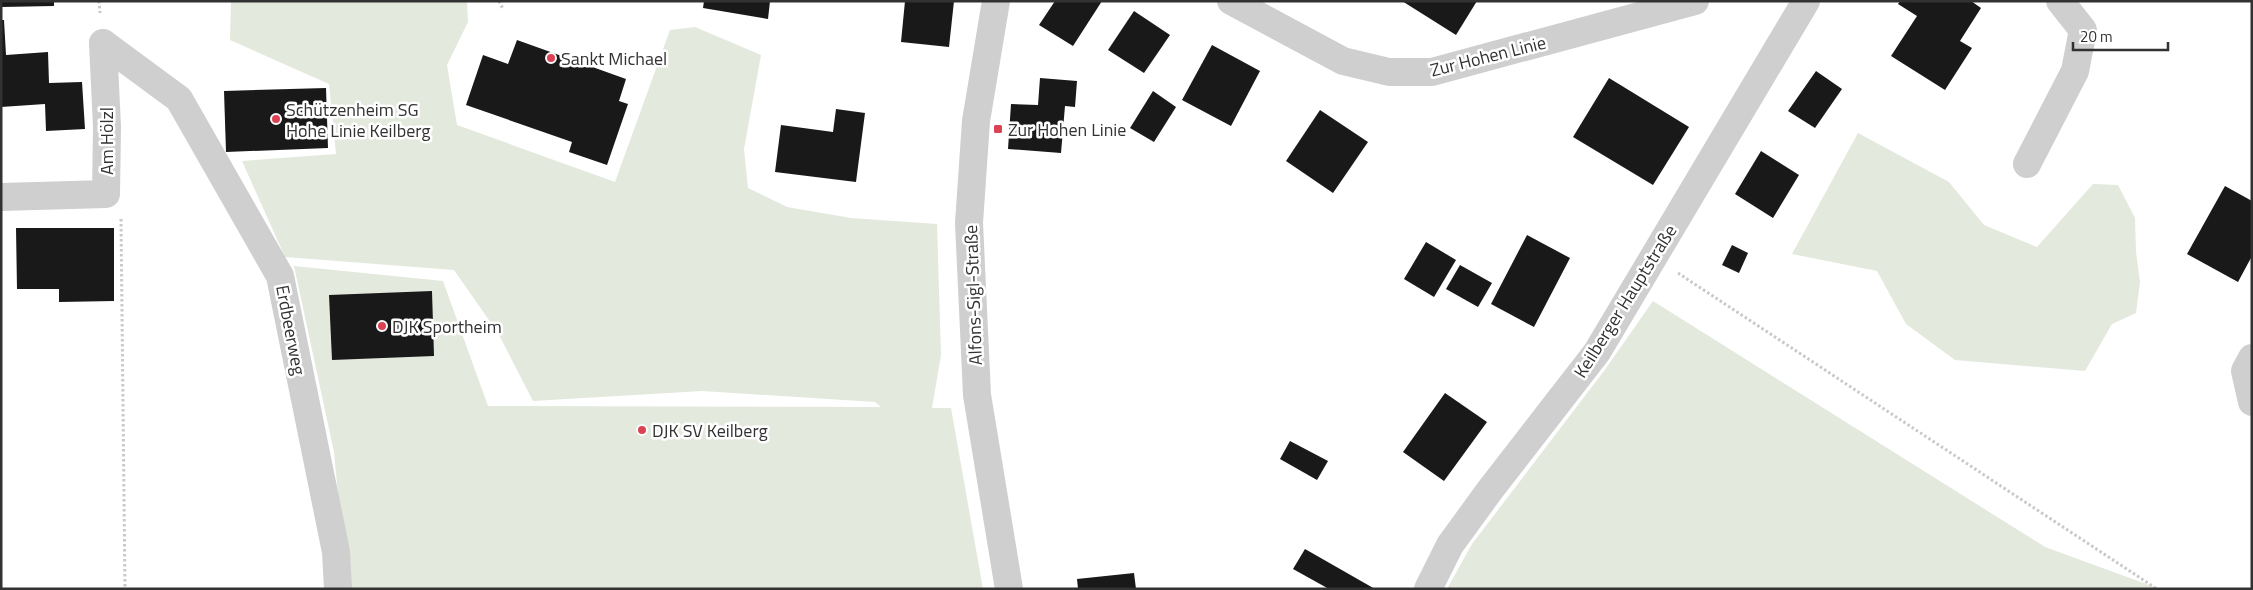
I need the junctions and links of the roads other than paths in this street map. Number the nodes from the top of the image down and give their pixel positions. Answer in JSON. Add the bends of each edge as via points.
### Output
{"nodes":[{"id":1,"x":996,"y":1,"type":"edge"},
{"id":2,"x":1232,"y":1,"type":"edge"},
{"id":3,"x":1695,"y":1,"type":"edge"},
{"id":4,"x":1806,"y":1,"type":"edge"},
{"id":5,"x":2060,"y":1,"type":"edge"},
{"id":6,"x":103,"y":43,"type":"joint"},
{"id":7,"x":2027,"y":164,"type":"dead end"},
{"id":8,"x":1,"y":197,"type":"edge"},
{"id":9,"x":2252,"y":358,"type":"edge"},
{"id":10,"x":2252,"y":402,"type":"edge"},
{"id":11,"x":338,"y":589,"type":"edge"},
{"id":12,"x":1009,"y":589,"type":"edge"},
{"id":13,"x":1428,"y":589,"type":"edge"}],
"edges":[{"from":1,"to":12,"type":"street","name":"Alfons-Sigl-Straße","via":[[976,121],[969,223],[977,395]]},
{"from":2,"to":3,"type":"street","name":"Zur Hohen Linie","via":[[1343,61],[1389,72],[1432,72]]},
{"from":4,"to":13,"type":"street","name":"Keilberger Hauptstraße","via":[[1597,352],[1450,545]]},
{"from":5,"to":7,"type":"street","via":[[2084,30],[2075,71]]},
{"from":6,"to":8,"type":"street","name":"Am Hölzl","via":[[106,194]]},
{"from":6,"to":11,"type":"street","name":"Erdbeerweg","via":[[179,99],[280,276],[336,552]]},
{"from":9,"to":10,"type":"street","via":[[2246,371]]}]}
